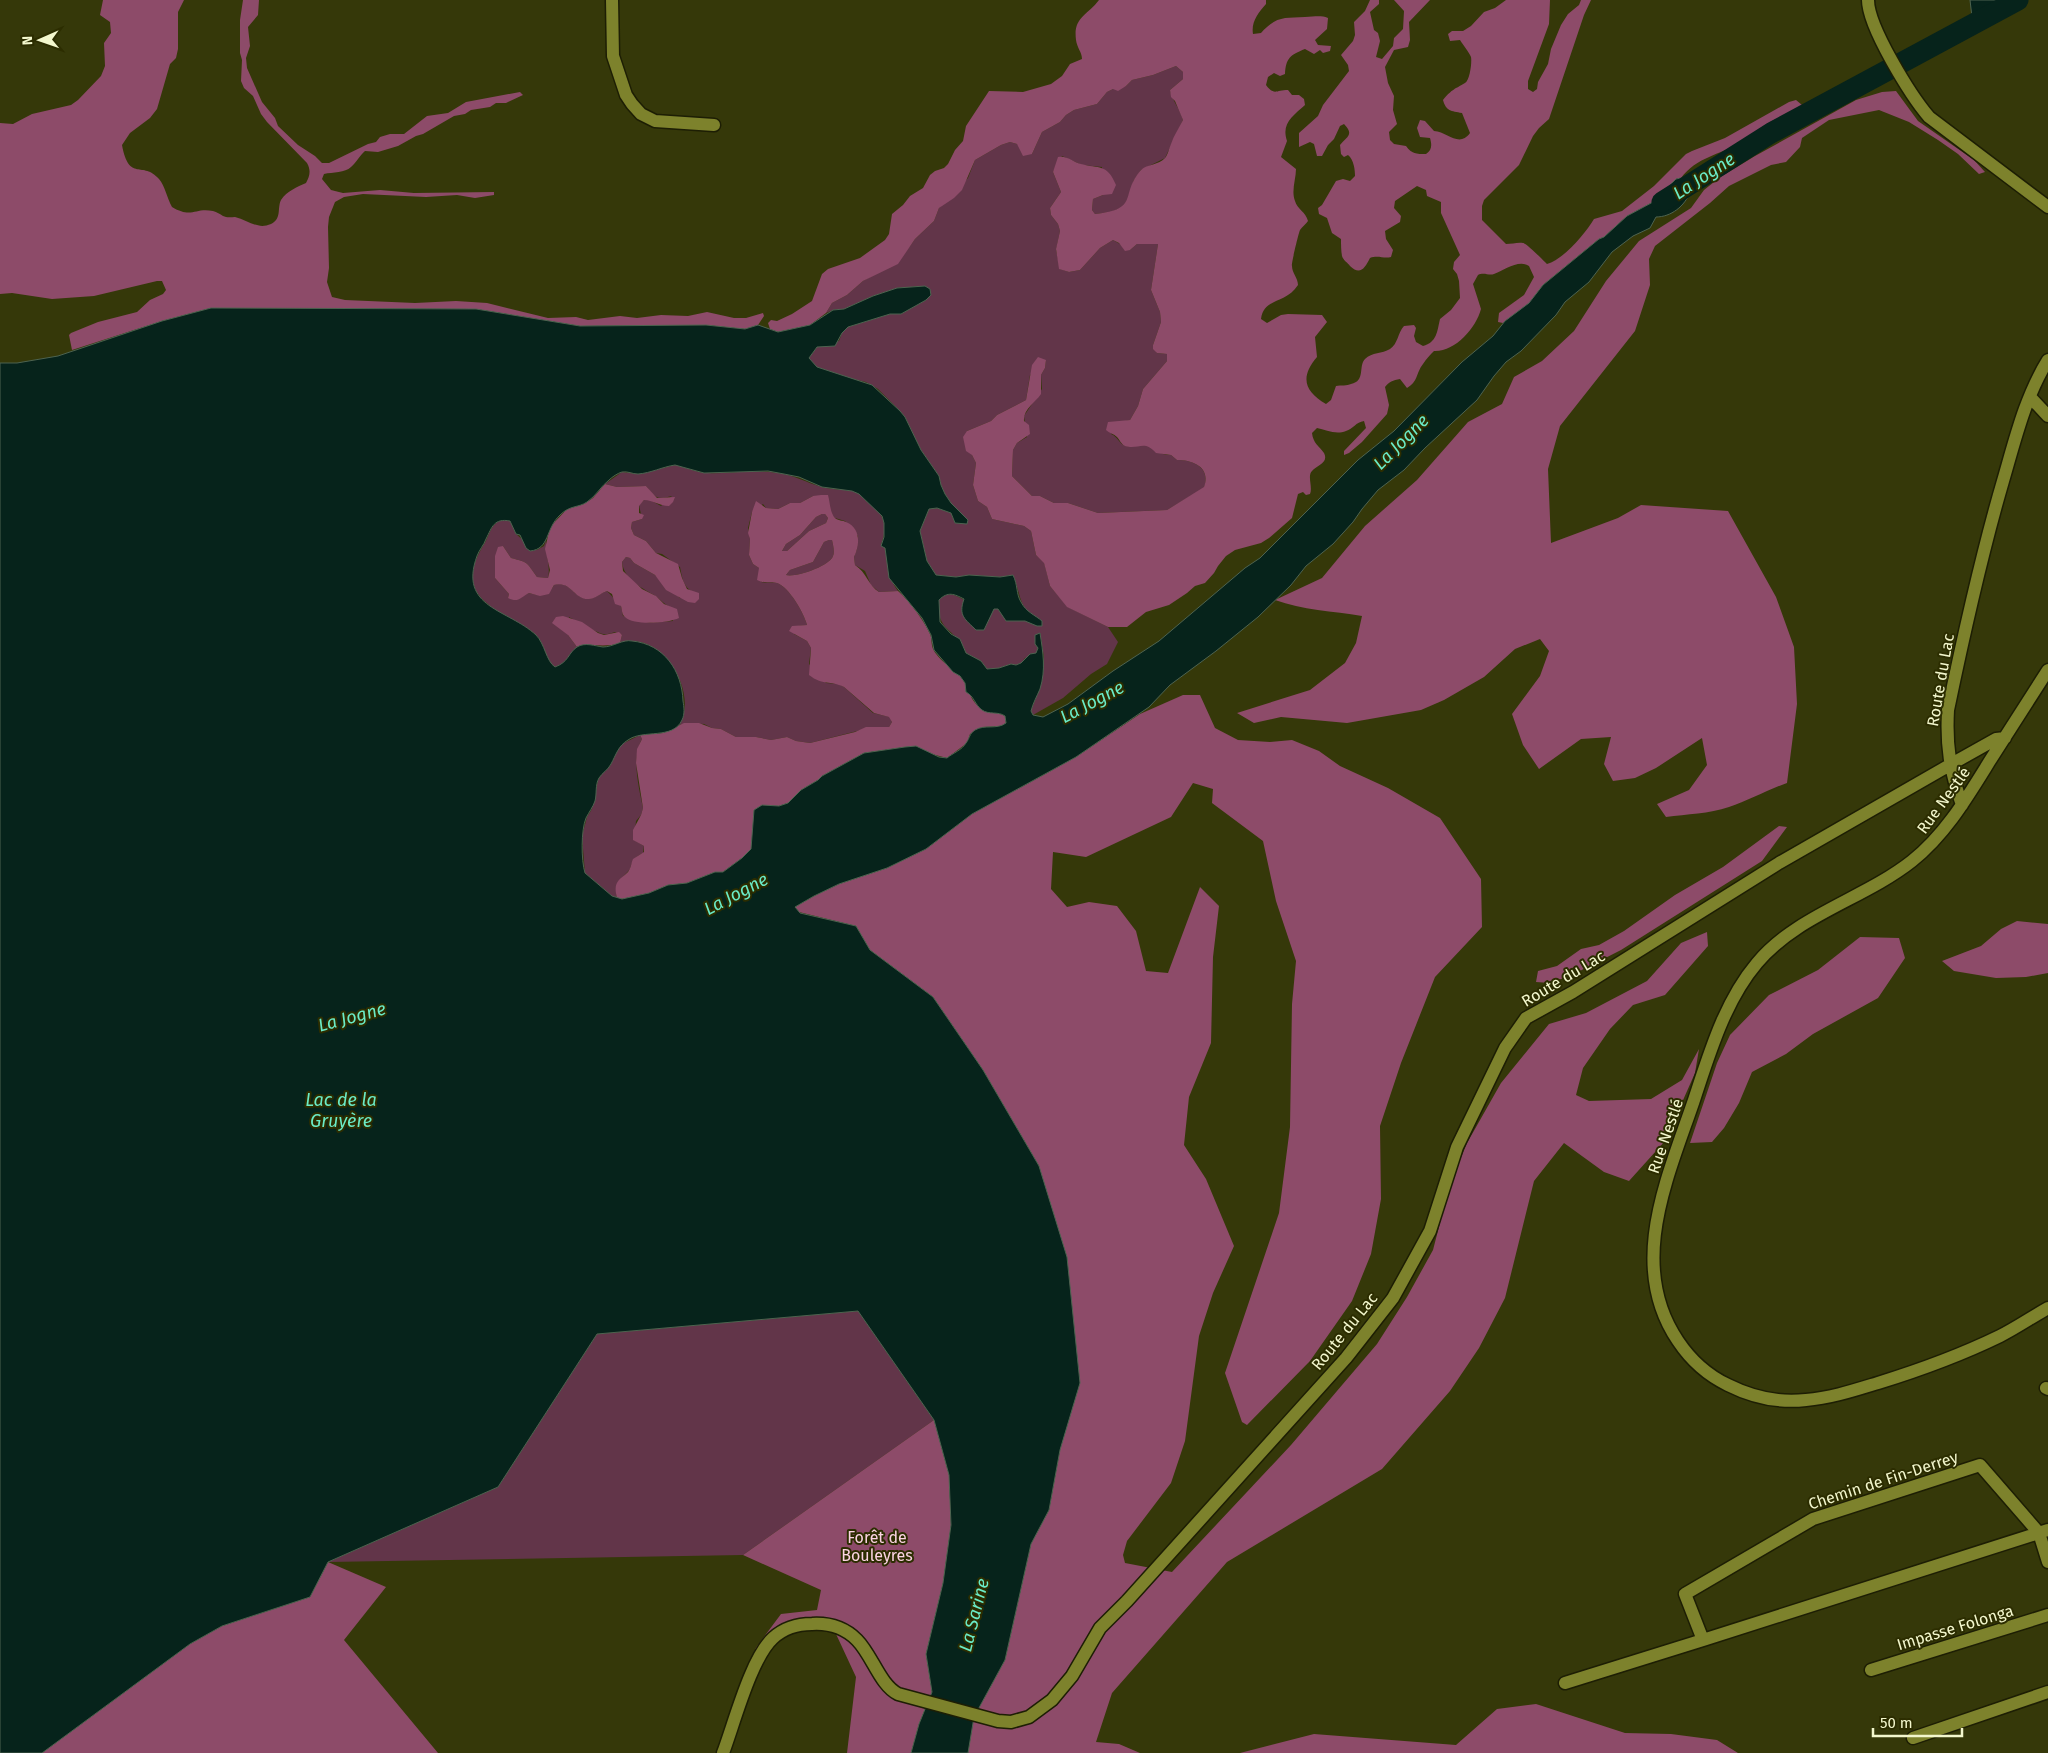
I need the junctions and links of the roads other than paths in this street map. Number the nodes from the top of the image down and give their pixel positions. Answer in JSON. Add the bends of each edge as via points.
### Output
{"nodes":[{"id":1,"x":612,"y":0,"type":"edge"},
{"id":2,"x":1868,"y":0,"type":"edge"},
{"id":3,"x":714,"y":125,"type":"dead end"},
{"id":4,"x":2048,"y":207,"type":"edge"},
{"id":5,"x":2048,"y":360,"type":"edge"},
{"id":6,"x":2030,"y":397,"type":"junction"},
{"id":7,"x":2048,"y":416,"type":"edge"},
{"id":8,"x":2048,"y":670,"type":"edge"},
{"id":9,"x":2005,"y":738,"type":"junction"},
{"id":10,"x":1950,"y":765,"type":"junction"},
{"id":11,"x":1962,"y":805,"type":"junction"},
{"id":12,"x":2048,"y":1308,"type":"edge"},
{"id":13,"x":2044,"y":1531,"type":"edge"},
{"id":14,"x":2048,"y":1562,"type":"edge"},
{"id":15,"x":2048,"y":1614,"type":"edge"},
{"id":16,"x":1703,"y":1640,"type":"junction"},
{"id":17,"x":1871,"y":1670,"type":"dead end"},
{"id":18,"x":1565,"y":1683,"type":"dead end"},
{"id":19,"x":2048,"y":1692,"type":"edge"},
{"id":20,"x":1913,"y":1738,"type":"dead end"},
{"id":21,"x":723,"y":1753,"type":"edge"}],
"edges":[{"from":1,"to":3,"type":"street","via":[[613,56],[632,104],[641,114],[655,121]]},
{"from":2,"to":4,"type":"street","via":[[1883,42],[1910,92],[1929,118]]},
{"from":5,"to":6,"type":"street","name":"Route du Lac"},
{"from":6,"to":7,"type":"street"},
{"from":6,"to":10,"type":"street","name":"Route du Lac","via":[[1986,541],[1954,682],[1946,739]]},
{"from":8,"to":9,"type":"street","name":"Rue Nestlé"},
{"from":9,"to":10,"type":"street"},
{"from":9,"to":11,"type":"street","name":"Rue Nestlé"},
{"from":10,"to":11,"type":"street"},
{"from":10,"to":21,"type":"street","name":"Route du Lac","via":[[1779,863],[1526,1018],[1505,1048],[1456,1147],[1430,1231],[1393,1298],[1346,1358],[1100,1628],[1072,1676],[1052,1700],[1029,1717],[1011,1722],[903,1695],[888,1687],[866,1650],[843,1629],[827,1624],[791,1627],[772,1639],[758,1662]]},
{"from":11,"to":12,"type":"street","name":"Rue Nestlé","via":[[1934,842],[1910,862],[1786,937],[1758,962],[1744,980],[1723,1019],[1662,1198],[1654,1242],[1656,1288],[1663,1314],[1686,1353],[1718,1380],[1741,1392],[1769,1399],[1805,1401],[1842,1394],[1916,1371],[2001,1336]]},
{"from":13,"to":14,"type":"street"},
{"from":13,"to":16,"type":"street"},
{"from":13,"to":16,"type":"street","name":"Chemin de Fin-Derrey","via":[[1980,1465],[1813,1519],[1685,1594]]},
{"from":15,"to":17,"type":"street","name":"Impasse Folonga"},
{"from":16,"to":18,"type":"street"},
{"from":19,"to":20,"type":"street"}]}
